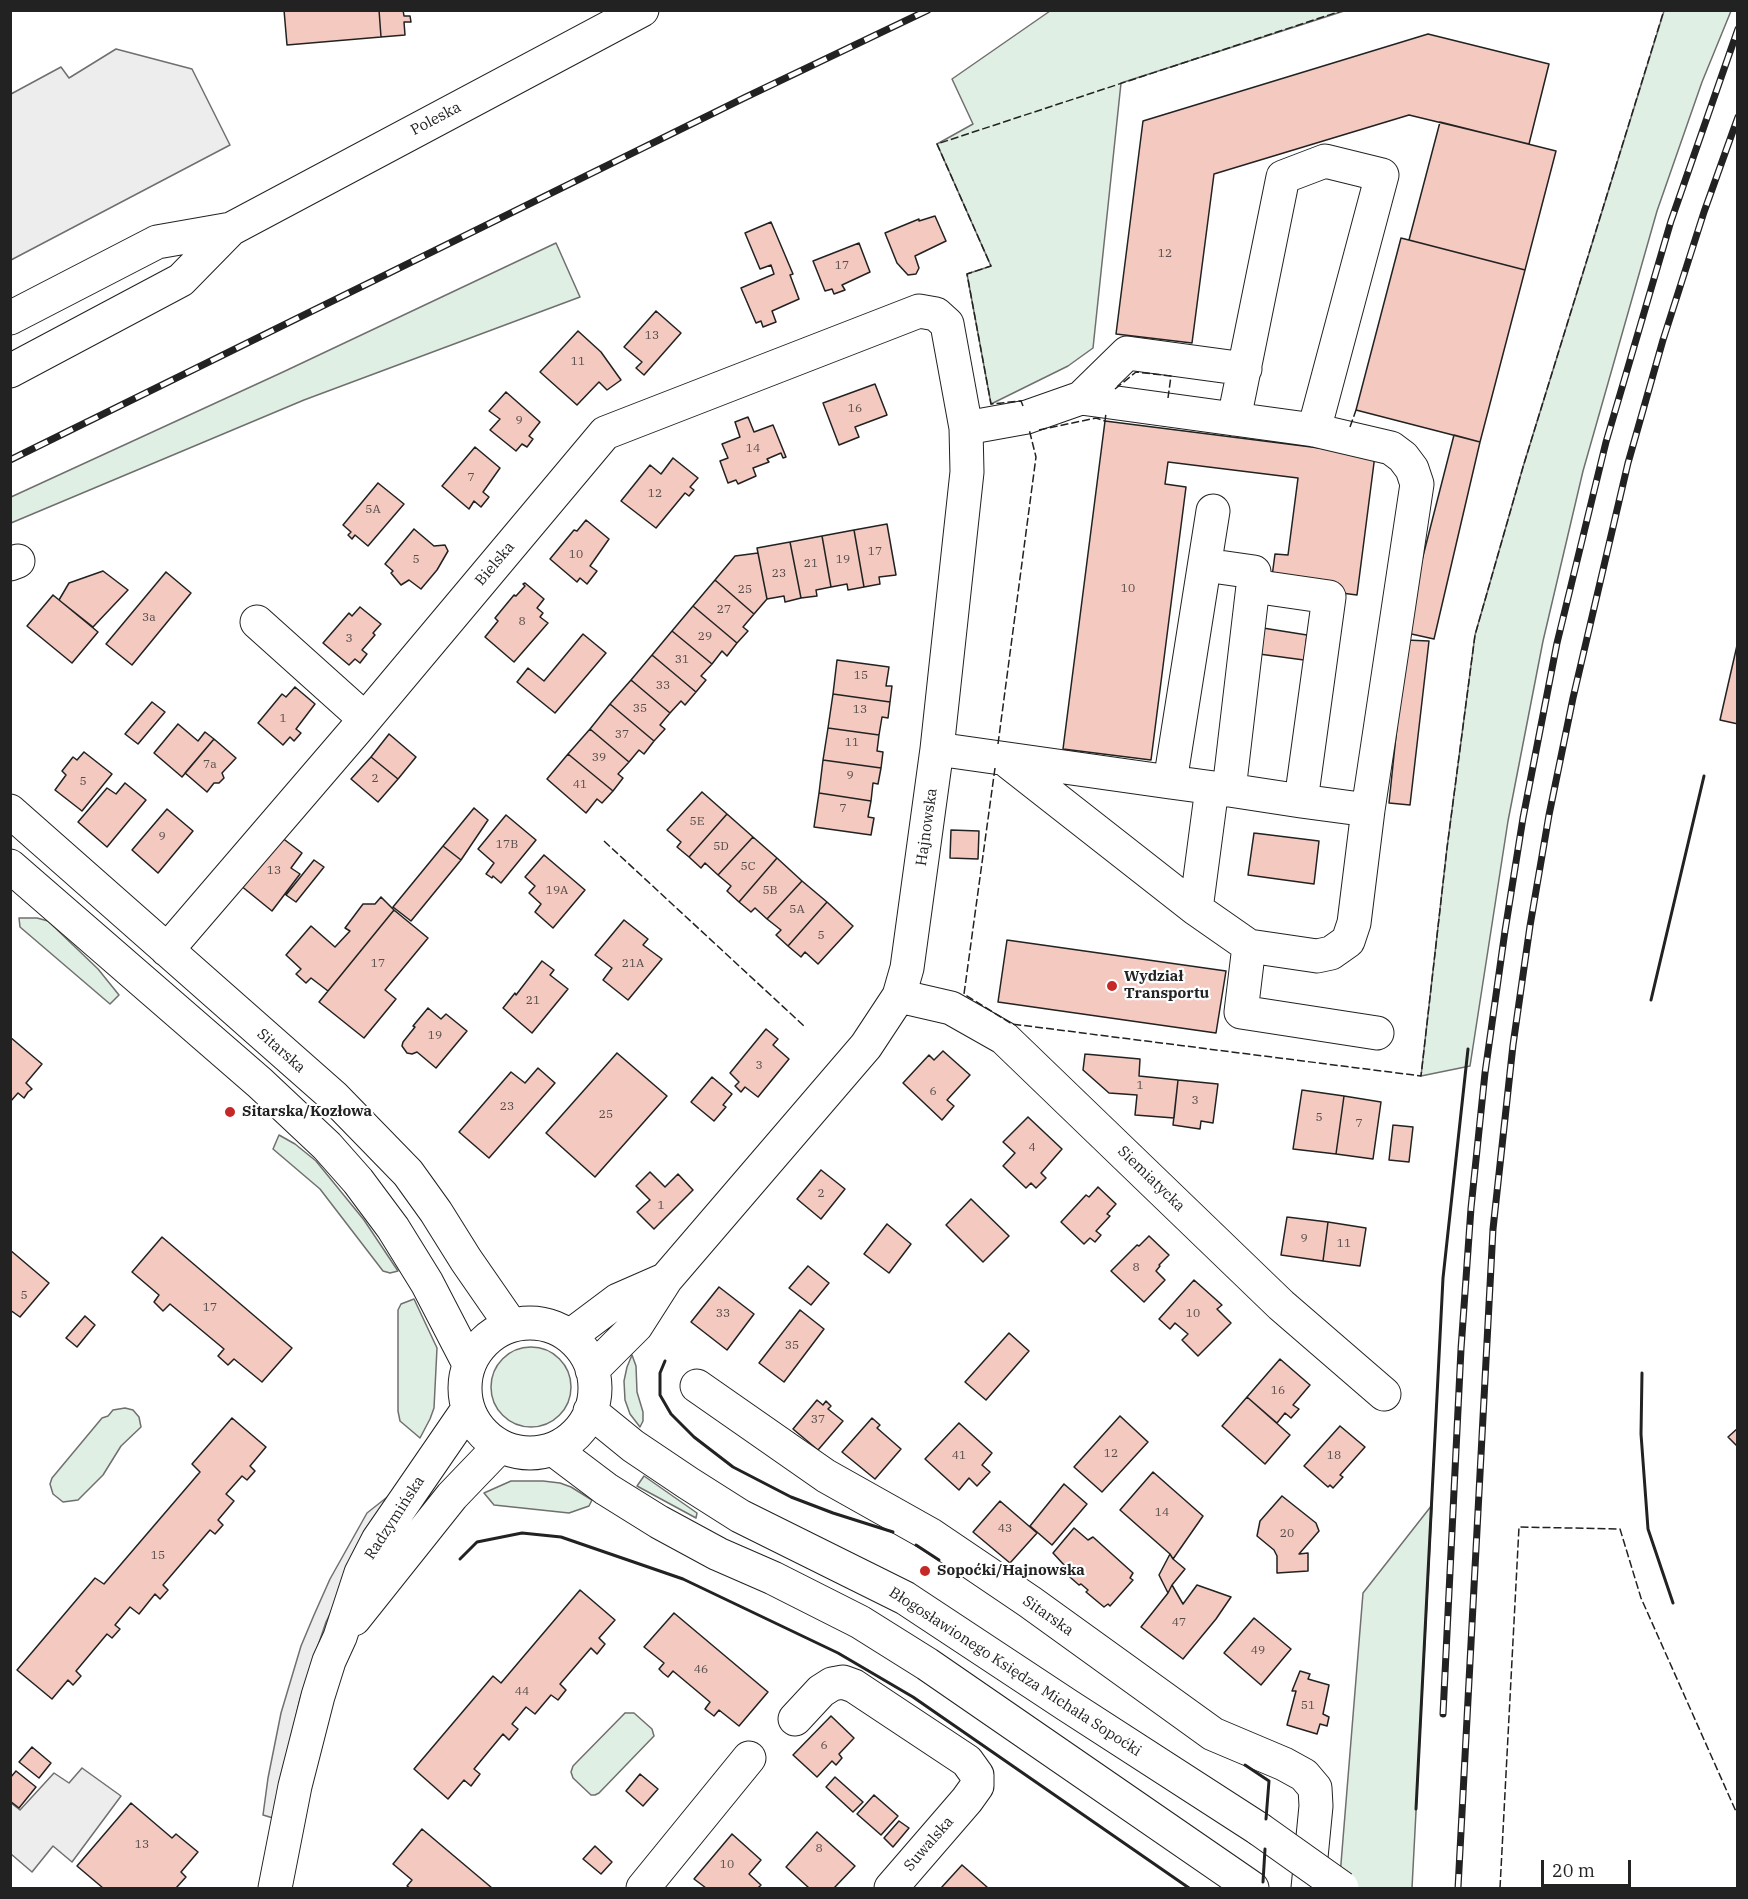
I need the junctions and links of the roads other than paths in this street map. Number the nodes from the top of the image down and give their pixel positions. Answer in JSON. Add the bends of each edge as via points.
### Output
{"nodes":[{"id":1,"x":642,"y":10,"type":"edge"},
{"id":2,"x":231,"y":229,"type":"junction"},
{"id":3,"x":919,"y":311,"type":"joint"},
{"id":4,"x":10,"y":318,"type":"edge"},
{"id":5,"x":1245,"y":369,"type":"junction"},
{"id":6,"x":10,"y":371,"type":"edge"},
{"id":7,"x":1081,"y":398,"type":"junction"},
{"id":8,"x":1234,"y":419,"type":"junction"},
{"id":9,"x":966,"y":428,"type":"junction"},
{"id":10,"x":1314,"y":430,"type":"junction"},
{"id":11,"x":1213,"y":510,"type":"dead end"},
{"id":12,"x":1205,"y":565,"type":"junction"},
{"id":13,"x":1253,"y":586,"type":"junction"},
{"id":14,"x":256,"y":622,"type":"dead end"},
{"id":15,"x":365,"y":719,"type":"junction"},
{"id":16,"x":937,"y":748,"type":"junction"},
{"id":17,"x":1005,"y":759,"type":"junction"},
{"id":18,"x":1170,"y":782,"type":"junction"},
{"id":19,"x":1221,"y":789,"type":"junction"},
{"id":20,"x":1301,"y":801,"type":"junction"},
{"id":21,"x":1368,"y":810,"type":"junction"},
{"id":22,"x":10,"y":811,"type":"edge"},
{"id":23,"x":16,"y":881,"type":"edge"},
{"id":24,"x":1196,"y":909,"type":"junction"},
{"id":25,"x":1249,"y":946,"type":"junction"},
{"id":26,"x":167,"y":950,"type":"junction"},
{"id":27,"x":899,"y":996,"type":"junction"},
{"id":28,"x":1377,"y":1033,"type":"dead end"},
{"id":29,"x":666,"y":1279,"type":"junction"},
{"id":30,"x":511,"y":1325,"type":"junction"},
{"id":31,"x":570,"y":1336,"type":"junction"},
{"id":32,"x":469,"y":1364,"type":"junction"},
{"id":33,"x":592,"y":1370,"type":"junction"},
{"id":34,"x":697,"y":1386,"type":"dead end"},
{"id":35,"x":1384,"y":1394,"type":"dead end"},
{"id":36,"x":468,"y":1409,"type":"junction"},
{"id":37,"x":590,"y":1411,"type":"junction"},
{"id":38,"x":500,"y":1446,"type":"junction"},
{"id":39,"x":553,"y":1449,"type":"junction"},
{"id":40,"x":340,"y":1636,"type":"junction"},
{"id":41,"x":795,"y":1719,"type":"dead end"},
{"id":42,"x":749,"y":1758,"type":"dead end"},
{"id":43,"x":275,"y":1888,"type":"edge"},
{"id":44,"x":643,"y":1888,"type":"edge"},
{"id":45,"x":891,"y":1888,"type":"edge"},
{"id":46,"x":1252,"y":1888,"type":"edge"},
{"id":47,"x":1308,"y":1888,"type":"edge"},
{"id":48,"x":1342,"y":1888,"type":"edge"}],
"edges":[{"from":1,"to":2,"type":"street","name":"Poleska"},
{"from":2,"to":4,"type":"street","name":"Poleska","via":[[157,242]]},
{"from":2,"to":6,"type":"street","name":"Poleska","via":[[181,280]]},
{"from":3,"to":9,"type":"street","name":"Hajnowska","via":[[936,314],[947,324]]},
{"from":3,"to":15,"type":"street","name":"Bielska","via":[[605,433]]},
{"from":5,"to":7,"type":"street","via":[[1127,353]]},
{"from":5,"to":8,"type":"street"},
{"from":5,"to":10,"type":"street","via":[[1282,177],[1325,161],[1382,175]]},
{"from":7,"to":8,"type":"street"},
{"from":7,"to":9,"type":"street","via":[[1027,417]]},
{"from":8,"to":10,"type":"street"},
{"from":9,"to":16,"type":"street","name":"Hajnowska","via":[[963,520]]},
{"from":10,"to":21,"type":"street","via":[[1391,448],[1412,469],[1417,484]]},
{"from":11,"to":12,"type":"street"},
{"from":12,"to":13,"type":"street","via":[[1254,572]]},
{"from":12,"to":18,"type":"street"},
{"from":13,"to":19,"type":"street"},
{"from":13,"to":20,"type":"street","via":[[1329,597]]},
{"from":14,"to":15,"type":"street"},
{"from":15,"to":26,"type":"street","name":"Bielska"},
{"from":16,"to":17,"type":"street"},
{"from":16,"to":27,"type":"street","name":"Hajnowska","via":[[908,968]]},
{"from":17,"to":18,"type":"street"},
{"from":17,"to":24,"type":"street"},
{"from":18,"to":19,"type":"street"},
{"from":19,"to":20,"type":"street"},
{"from":19,"to":24,"type":"street"},
{"from":20,"to":21,"type":"street"},
{"from":21,"to":25,"type":"street","via":[[1354,922],[1348,940],[1331,953],[1317,956]]},
{"from":22,"to":26,"type":"street","name":"Sitarska"},
{"from":23,"to":32,"type":"street","via":[[260,1083],[327,1146],[393,1228]]},
{"from":24,"to":25,"type":"street"},
{"from":25,"to":28,"type":"street","via":[[1241,1012]]},
{"from":26,"to":30,"type":"street","name":"Sitarska","via":[[333,1096],[408,1173]]},
{"from":27,"to":29,"type":"street","name":"Hajnowska","via":[[866,1046]]},
{"from":27,"to":35,"type":"street","name":"Siemiatycka","via":[[951,1008],[1004,1038],[1281,1305]]},
{"from":29,"to":31,"type":"street","name":"Hajnowska","via":[[618,1300]]},
{"from":29,"to":33,"type":"street","name":"Hajnowska","via":[[636,1326]]},
{"from":30,"to":31,"type":"street","via":[[531,1322],[552,1326]]},
{"from":30,"to":32,"type":"street","via":[[493,1334]]},
{"from":31,"to":33,"type":"street","via":[[584,1351]]},
{"from":32,"to":36,"type":"street","via":[[465,1378]]},
{"from":33,"to":37,"type":"street","via":[[595,1383]]},
{"from":34,"to":47,"type":"street","name":"Sitarska","via":[[826,1476],[931,1535],[1213,1734],[1304,1775],[1314,1788],[1316,1806]]},
{"from":36,"to":38,"type":"street","via":[[486,1436]]},
{"from":36,"to":40,"type":"street","name":"Radzymińska","via":[[378,1540],[361,1573]]},
{"from":37,"to":39,"type":"street","via":[[582,1427]]},
{"from":37,"to":48,"type":"street","name":"Błogosławionego Księdza Michała Sopoćki","bridge":true,"via":[[633,1446],[740,1515],[905,1598],[1259,1829]]},
{"from":38,"to":39,"type":"street","via":[[517,1452]]},
{"from":38,"to":40,"type":"street","name":"Radzymińska","via":[[452,1496]]},
{"from":39,"to":46,"type":"street","via":[[658,1522],[860,1622],[927,1664]]},
{"from":40,"to":43,"type":"street","name":"Radzymińska","via":[[307,1737]]},
{"from":41,"to":45,"type":"street","name":"Suwalska","via":[[822,1691],[843,1682],[968,1761],[976,1775],[977,1786],[967,1800]]},
{"from":42,"to":44,"type":"street"}]}
